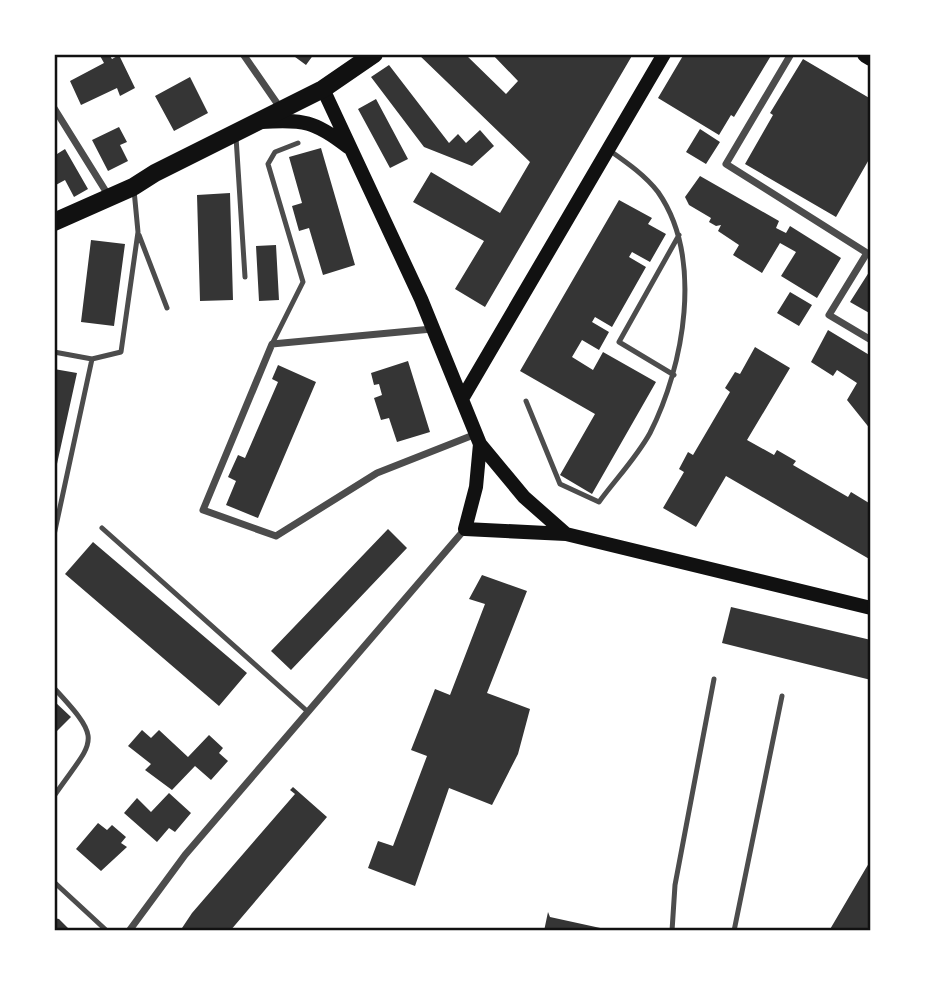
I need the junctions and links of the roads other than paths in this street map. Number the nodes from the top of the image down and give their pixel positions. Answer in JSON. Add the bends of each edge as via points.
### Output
{"nodes":[{"id":1,"x":243,"y":54,"type":"edge"},
{"id":2,"x":374,"y":54,"type":"edge"},
{"id":3,"x":664,"y":54,"type":"edge"},
{"id":4,"x":790,"y":54,"type":"edge"},
{"id":5,"x":323,"y":89,"type":"junction"},
{"id":6,"x":54,"y":108,"type":"edge"},
{"id":7,"x":282,"y":110,"type":"junction"},
{"id":8,"x":256,"y":123,"type":"junction"},
{"id":9,"x":236,"y":134,"type":"junction"},
{"id":10,"x":298,"y":143,"type":"dead end"},
{"id":11,"x":352,"y":150,"type":"junction"},
{"id":12,"x":609,"y":150,"type":"junction"},
{"id":13,"x":133,"y":187,"type":"junction"},
{"id":14,"x":110,"y":198,"type":"junction"},
{"id":15,"x":54,"y":222,"type":"edge"},
{"id":16,"x":138,"y":232,"type":"junction"},
{"id":17,"x":678,"y":236,"type":"junction"},
{"id":18,"x":245,"y":277,"type":"dead end"},
{"id":19,"x":167,"y":308,"type":"dead end"},
{"id":20,"x":433,"y":329,"type":"junction"},
{"id":21,"x":871,"y":340,"type":"edge"},
{"id":22,"x":272,"y":344,"type":"junction"},
{"id":23,"x":54,"y":352,"type":"edge"},
{"id":24,"x":92,"y":359,"type":"junction"},
{"id":25,"x":674,"y":375,"type":"junction"},
{"id":26,"x":462,"y":399,"type":"junction"},
{"id":27,"x":526,"y":401,"type":"dead end"},
{"id":28,"x":478,"y":439,"type":"junction"},
{"id":29,"x":102,"y":528,"type":"dead end"},
{"id":30,"x":465,"y":529,"type":"junction"},
{"id":31,"x":566,"y":534,"type":"junction"},
{"id":32,"x":54,"y":535,"type":"edge"},
{"id":33,"x":871,"y":607,"type":"edge"},
{"id":34,"x":715,"y":680,"type":"dead end"},
{"id":35,"x":54,"y":688,"type":"edge"},
{"id":36,"x":782,"y":696,"type":"dead end"},
{"id":37,"x":307,"y":711,"type":"junction"},
{"id":38,"x":54,"y":796,"type":"edge"},
{"id":39,"x":54,"y":882,"type":"edge"},
{"id":40,"x":107,"y":931,"type":"edge"},
{"id":41,"x":129,"y":931,"type":"edge"},
{"id":42,"x":672,"y":931,"type":"edge"},
{"id":43,"x":734,"y":931,"type":"edge"}],
"edges":[{"from":1,"to":7,"type":"street"},
{"from":2,"to":5,"type":"main road"},
{"from":3,"to":12,"type":"main road"},
{"from":4,"to":21,"type":"street","via":[[726,164],[867,253],[829,315]]},
{"from":5,"to":7,"type":"main road"},
{"from":5,"to":11,"type":"main road"},
{"from":6,"to":14,"type":"street"},
{"from":7,"to":8,"type":"main road"},
{"from":8,"to":9,"type":"main road"},
{"from":8,"to":11,"type":"main road","via":[[311,122]]},
{"from":9,"to":13,"type":"main road"},
{"from":9,"to":18,"type":"lane"},
{"from":10,"to":22,"type":"lane","via":[[275,152],[268,164],[303,282]]},
{"from":11,"to":20,"type":"main road"},
{"from":12,"to":17,"type":"lane","via":[[658,192]]},
{"from":12,"to":26,"type":"main road"},
{"from":13,"to":14,"type":"main road"},
{"from":13,"to":16,"type":"lane"},
{"from":14,"to":15,"type":"main road"},
{"from":16,"to":19,"type":"lane"},
{"from":16,"to":24,"type":"lane","via":[[121,352]]},
{"from":17,"to":25,"type":"lane","via":[[686,304]]},
{"from":17,"to":25,"type":"lane","via":[[619,342]]},
{"from":20,"to":22,"type":"street"},
{"from":20,"to":26,"type":"main road"},
{"from":22,"to":28,"type":"street","via":[[203,510],[276,537],[377,473]]},
{"from":23,"to":24,"type":"lane"},
{"from":24,"to":32,"type":"lane"},
{"from":25,"to":27,"type":"lane","via":[[649,435],[599,502],[560,484]]},
{"from":26,"to":28,"type":"main road"},
{"from":28,"to":30,"type":"main road","via":[[476,487]]},
{"from":28,"to":31,"type":"main road","via":[[524,497]]},
{"from":29,"to":37,"type":"lane"},
{"from":30,"to":31,"type":"main road"},
{"from":30,"to":37,"type":"street"},
{"from":31,"to":33,"type":"main road"},
{"from":34,"to":42,"type":"lane","via":[[675,885]]},
{"from":35,"to":38,"type":"lane","via":[[85,722],[90,736],[88,748]]},
{"from":36,"to":43,"type":"lane"},
{"from":37,"to":41,"type":"street","via":[[185,855]]},
{"from":39,"to":40,"type":"lane"}]}
